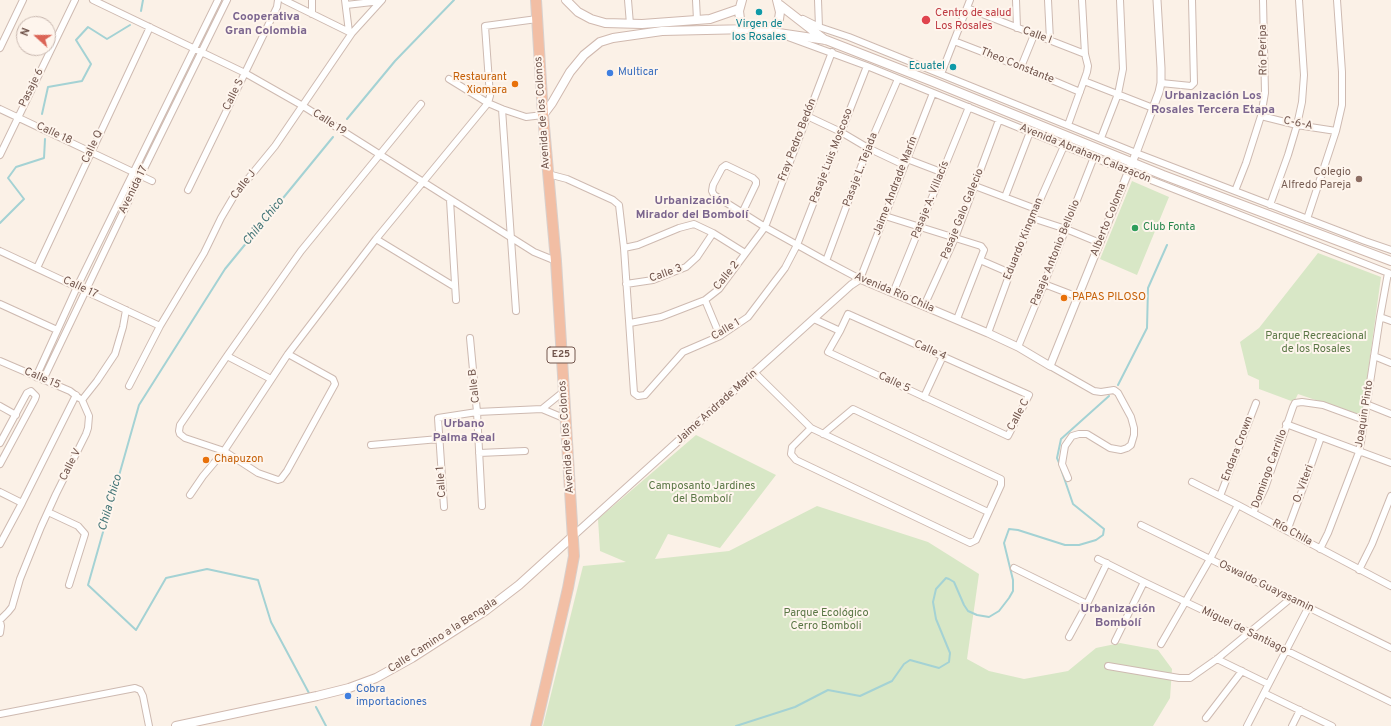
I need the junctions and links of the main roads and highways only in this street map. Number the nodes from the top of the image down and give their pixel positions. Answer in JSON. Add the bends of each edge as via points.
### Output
{"nodes":[{"id":1,"x":536,"y":0,"type":"edge"},
{"id":2,"x":566,"y":0,"type":"edge"},
{"id":3,"x":742,"y":0,"type":"edge"},
{"id":4,"x":779,"y":2,"type":"edge"},
{"id":5,"x":739,"y":9,"type":"junction"},
{"id":6,"x":750,"y":29,"type":"junction"},
{"id":7,"x":765,"y":31,"type":"junction"},
{"id":8,"x":826,"y":40,"type":"junction"},
{"id":9,"x":543,"y":115,"type":"junction"},
{"id":10,"x":1391,"y":261,"type":"edge"},
{"id":11,"x":573,"y":536,"type":"junction"},
{"id":12,"x":176,"y":726,"type":"edge"},
{"id":13,"x":536,"y":726,"type":"edge"}],
"edges":[{"from":1,"to":9,"type":"highway","name":"Avenida de los Colonos","number":"E25"},
{"from":2,"to":5,"type":"main road","via":[[578,12],[605,23],[697,20],[718,17]]},
{"from":3,"to":5,"type":"main road"},
{"from":4,"to":7,"type":"main road","via":[[779,19]]},
{"from":4,"to":8,"type":"main road","name":"Avenida Abraham Calazacón"},
{"from":5,"to":6,"type":"main road","via":[[740,19]]},
{"from":6,"to":7,"type":"main road","name":"Avenida Abraham Calazacón","via":[[757,32]]},
{"from":6,"to":9,"type":"main road","via":[[662,31],[600,42],[584,55],[570,72]]},
{"from":7,"to":8,"type":"main road","name":"Avenida Abraham Calazacón"},
{"from":8,"to":10,"type":"main road","name":"Avenida Abraham Calazacón","via":[[1132,163]]},
{"from":9,"to":11,"type":"highway","name":"Avenida de los Colonos","number":"E25","via":[[556,260]]},
{"from":11,"to":12,"type":"main road","name":"Calle Camino a la Bengala","via":[[519,585],[485,611],[376,678],[318,696]]},
{"from":11,"to":13,"type":"highway","name":"Avenida de los Colonos","number":"E25","via":[[574,556],[568,588]]}]}
